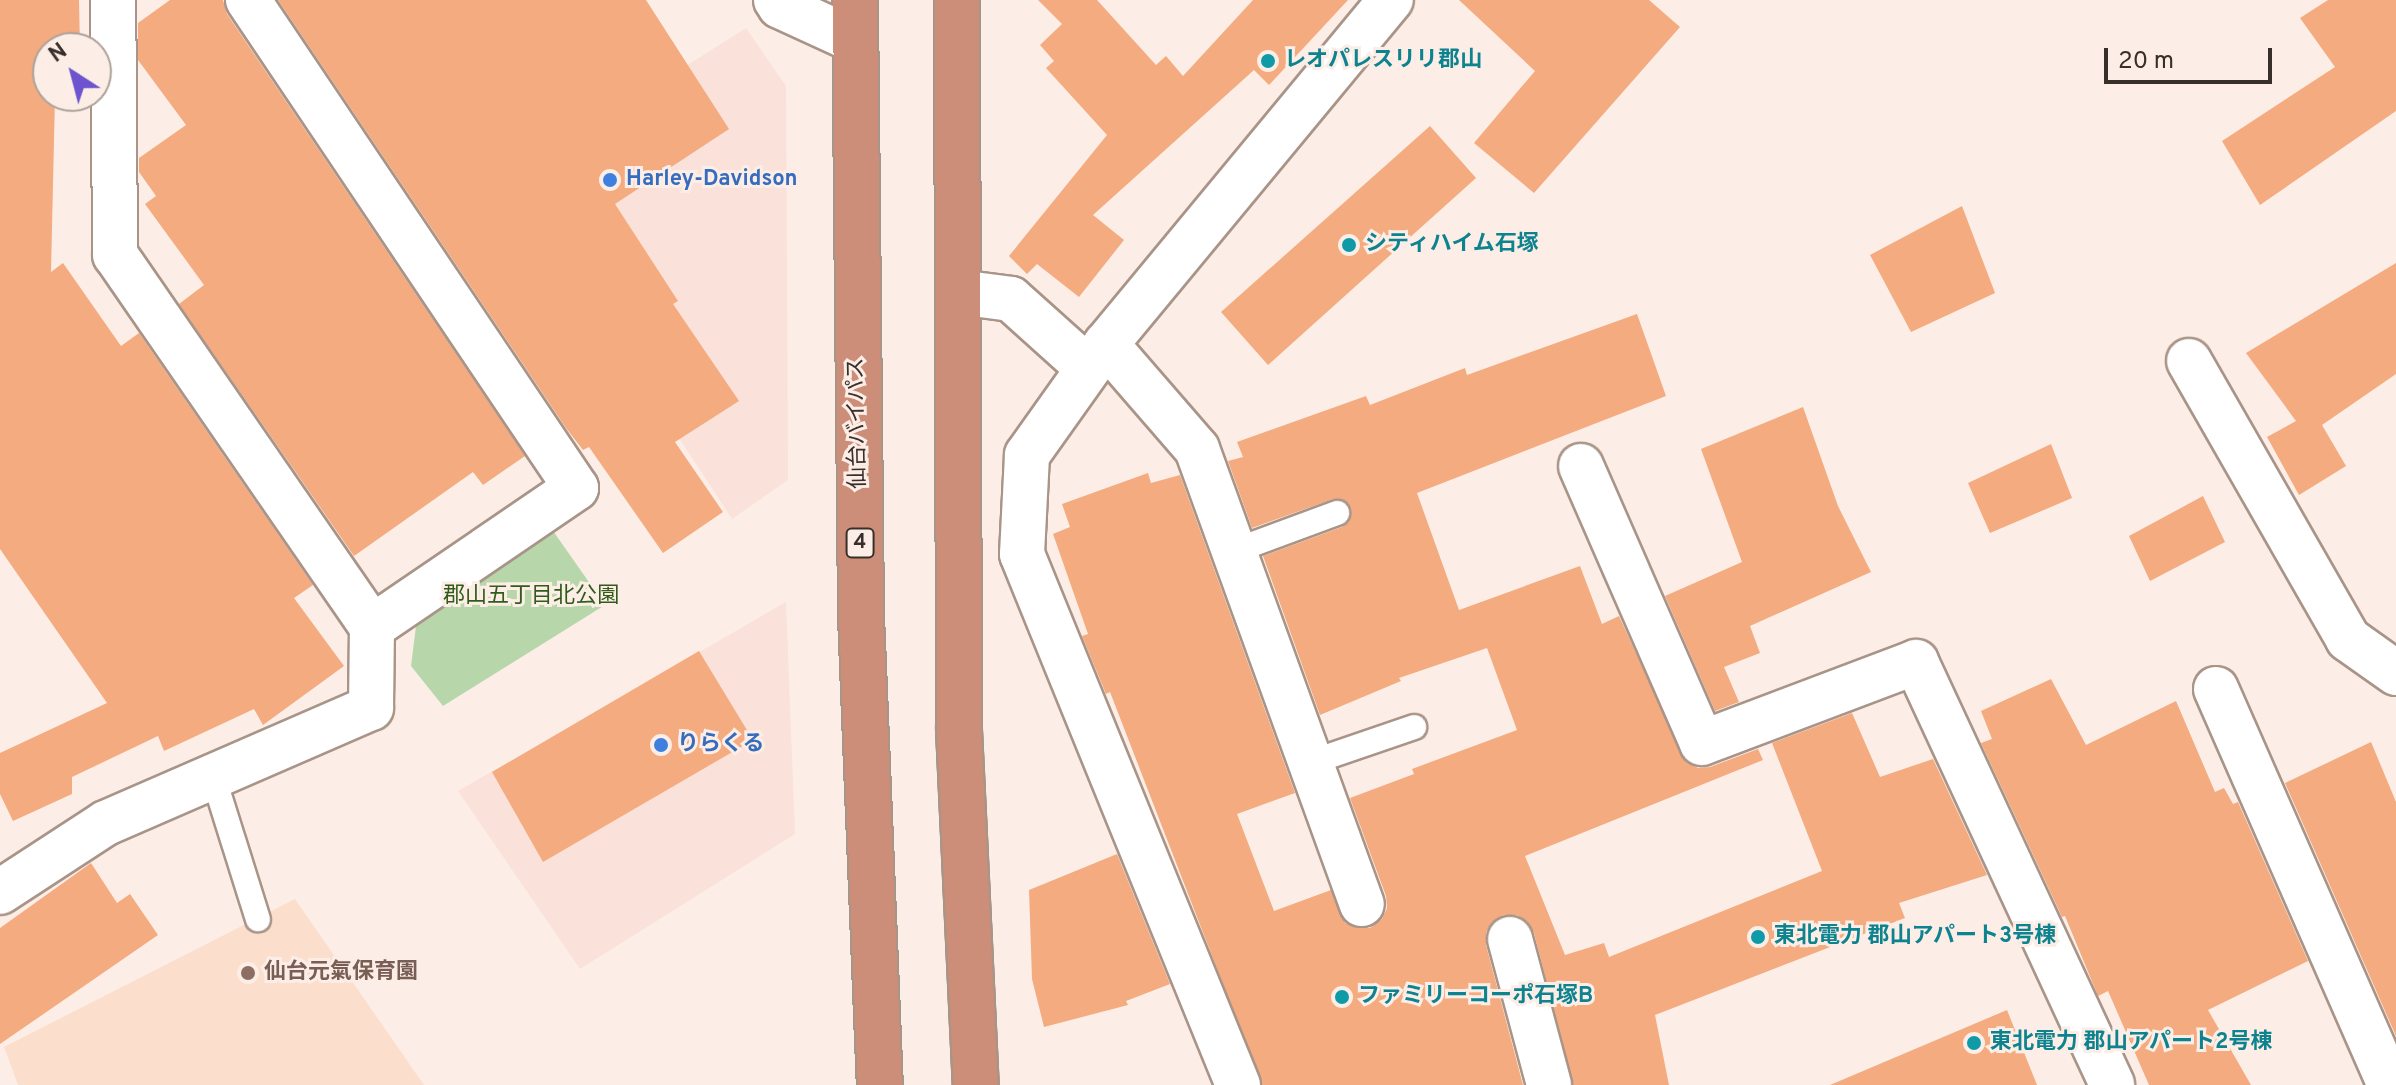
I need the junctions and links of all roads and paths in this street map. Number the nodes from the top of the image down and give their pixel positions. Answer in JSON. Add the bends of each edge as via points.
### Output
{"nodes":[{"id":1,"x":113,"y":0,"type":"edge"},
{"id":2,"x":248,"y":0,"type":"edge"},
{"id":3,"x":776,"y":0,"type":"edge"},
{"id":4,"x":957,"y":0,"type":"edge"},
{"id":5,"x":1391,"y":0,"type":"edge"},
{"id":6,"x":854,"y":20,"type":"edge"},
{"id":7,"x":958,"y":292,"type":"junction"},
{"id":8,"x":1097,"y":356,"type":"junction"},
{"id":9,"x":2189,"y":361,"type":"dead end"},
{"id":10,"x":1581,"y":466,"type":"dead end"},
{"id":11,"x":1337,"y":513,"type":"dead end"},
{"id":12,"x":1234,"y":551,"type":"junction"},
{"id":13,"x":372,"y":627,"type":"junction"},
{"id":14,"x":2396,"y":673,"type":"edge"},
{"id":15,"x":2216,"y":689,"type":"dead end"},
{"id":16,"x":1414,"y":727,"type":"dead end"},
{"id":17,"x":1312,"y":762,"type":"junction"},
{"id":18,"x":214,"y":779,"type":"junction"},
{"id":19,"x":5,"y":876,"type":"edge"},
{"id":20,"x":1362,"y":904,"type":"dead end"},
{"id":21,"x":258,"y":919,"type":"dead end"},
{"id":22,"x":1510,"y":939,"type":"dead end"},
{"id":23,"x":880,"y":1085,"type":"edge"},
{"id":24,"x":976,"y":1085,"type":"edge"},
{"id":25,"x":1238,"y":1085,"type":"edge"},
{"id":26,"x":1549,"y":1085,"type":"edge"},
{"id":27,"x":2112,"y":1085,"type":"edge"},
{"id":28,"x":2390,"y":1085,"type":"edge"}],
"edges":[{"from":1,"to":13,"type":"street","via":[[115,255]]},
{"from":2,"to":13,"type":"street","via":[[576,488]]},
{"from":3,"to":6,"type":"street","via":[[780,6]]},
{"from":4,"to":7,"type":"highway"},
{"from":5,"to":8,"type":"street"},
{"from":6,"to":23,"type":"highway","name":"仙台バイパス","number":"4","via":[[861,616]]},
{"from":7,"to":8,"type":"street","via":[[1011,299]]},
{"from":7,"to":24,"type":"highway","via":[[959,730]]},
{"from":8,"to":12,"type":"street","via":[[1197,449]]},
{"from":8,"to":25,"type":"street","via":[[1027,455],[1022,554]]},
{"from":9,"to":14,"type":"street","via":[[2348,639]]},
{"from":10,"to":27,"type":"street","via":[[1702,743],[1916,662]]},
{"from":11,"to":12,"type":"lane"},
{"from":12,"to":17,"type":"street"},
{"from":13,"to":18,"type":"street","via":[[371,708]]},
{"from":15,"to":28,"type":"street"},
{"from":16,"to":17,"type":"lane"},
{"from":17,"to":20,"type":"street"},
{"from":18,"to":19,"type":"street","via":[[106,823]]},
{"from":18,"to":21,"type":"lane"},
{"from":22,"to":26,"type":"street"}]}
